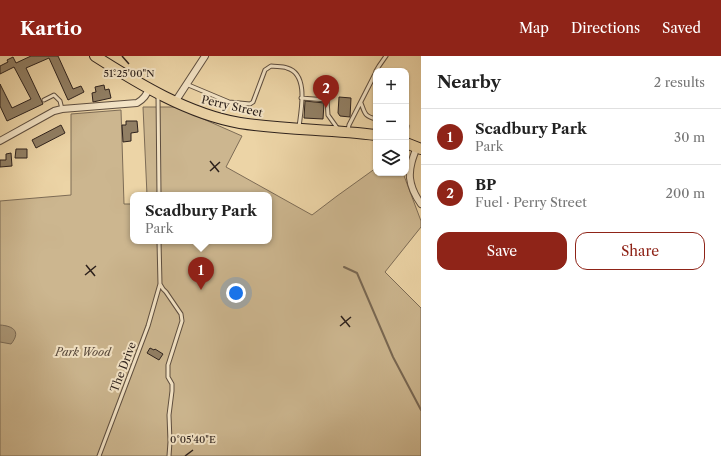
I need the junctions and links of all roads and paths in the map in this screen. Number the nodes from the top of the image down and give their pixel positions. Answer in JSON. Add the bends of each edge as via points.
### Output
{"nodes":[{"id":1,"x":95,"y":56,"type":"edge"},
{"id":2,"x":386,"y":56,"type":"edge"},
{"id":3,"x":202,"y":57,"type":"edge"},
{"id":4,"x":378,"y":68,"type":"edge"},
{"id":5,"x":373,"y":77,"type":"edge"},
{"id":6,"x":186,"y":84,"type":"junction"},
{"id":7,"x":153,"y":91,"type":"junction"},
{"id":8,"x":301,"y":98,"type":"junction"},
{"id":9,"x":44,"y":100,"type":"dead end"},
{"id":10,"x":174,"y":102,"type":"junction"},
{"id":11,"x":361,"y":103,"type":"junction"},
{"id":12,"x":62,"y":109,"type":"junction"},
{"id":13,"x":373,"y":118,"type":"edge"},
{"id":14,"x":299,"y":129,"type":"junction"},
{"id":15,"x":343,"y":132,"type":"junction"},
{"id":16,"x":373,"y":136,"type":"edge"},
{"id":17,"x":0,"y":141,"type":"edge"},
{"id":18,"x":409,"y":143,"type":"edge"},
{"id":19,"x":419,"y":148,"type":"edge"},
{"id":20,"x":159,"y":192,"type":"edge"},
{"id":21,"x":421,"y":204,"type":"edge"},
{"id":22,"x":159,"y":244,"type":"edge"},
{"id":23,"x":160,"y":284,"type":"junction"},
{"id":24,"x":99,"y":456,"type":"edge"},
{"id":25,"x":169,"y":456,"type":"edge"}],
"edges":[{"from":1,"to":7,"type":"main road","name":"Perry Street"},
{"from":2,"to":4,"type":"lane"},
{"from":3,"to":6,"type":"street"},
{"from":5,"to":11,"type":"lane"},
{"from":6,"to":8,"type":"lane","via":[[229,102],[250,104],[265,70],[271,66],[287,68],[296,74],[300,80]]},
{"from":6,"to":10,"type":"street"},
{"from":7,"to":10,"type":"main road","name":"Perry Street"},
{"from":7,"to":12,"type":"street","via":[[137,103]]},
{"from":7,"to":20,"type":"lane"},
{"from":8,"to":14,"type":"lane"},
{"from":8,"to":15,"type":"lane","via":[[327,100],[328,115]]},
{"from":9,"to":12,"type":"lane","via":[[54,95],[60,101]]},
{"from":10,"to":14,"type":"main road","name":"Perry Street","via":[[238,122]]},
{"from":11,"to":13,"type":"lane","via":[[365,114]]},
{"from":11,"to":15,"type":"lane"},
{"from":12,"to":17,"type":"street"},
{"from":14,"to":15,"type":"main road","name":"Perry Street"},
{"from":15,"to":16,"type":"main road","name":"Perry Street"},
{"from":18,"to":19,"type":"main road"},
{"from":19,"to":21,"type":"street","via":[[411,164],[410,178],[415,195]]},
{"from":22,"to":23,"type":"lane","name":"The Drive"},
{"from":23,"to":24,"type":"lane","name":"The Drive","via":[[148,326]]},
{"from":23,"to":25,"type":"lane","via":[[181,314],[182,321],[168,365],[168,377],[172,384]]}]}
